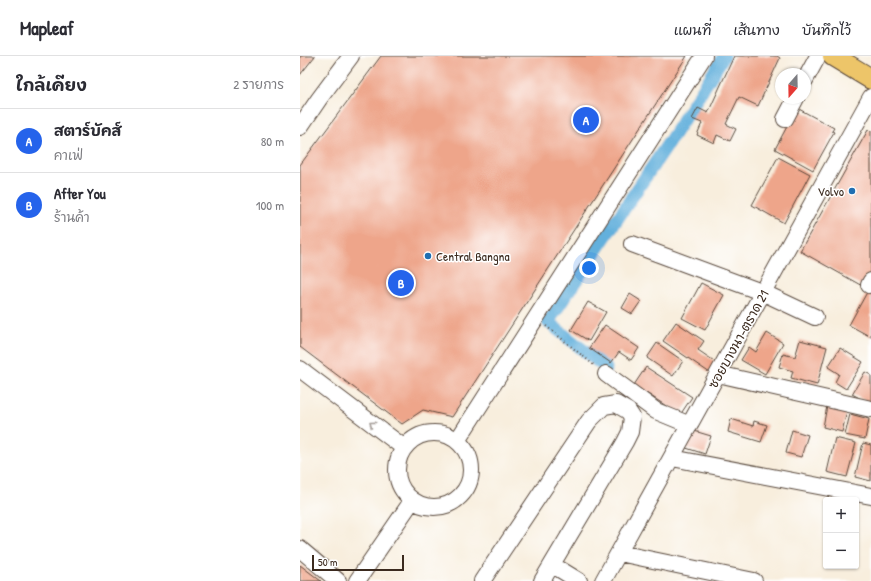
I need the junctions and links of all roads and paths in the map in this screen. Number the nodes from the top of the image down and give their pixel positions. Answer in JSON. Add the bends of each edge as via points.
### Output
{"nodes":[{"id":1,"x":351,"y":56,"type":"edge"},
{"id":2,"x":704,"y":56,"type":"edge"},
{"id":3,"x":818,"y":56,"type":"edge"},
{"id":4,"x":833,"y":56,"type":"edge"},
{"id":5,"x":811,"y":69,"type":"edge"},
{"id":6,"x":871,"y":79,"type":"edge"},
{"id":7,"x":871,"y":97,"type":"edge"},
{"id":8,"x":793,"y":104,"type":"edge"},
{"id":9,"x":785,"y":119,"type":"dead end"},
{"id":10,"x":300,"y":128,"type":"edge"},
{"id":11,"x":632,"y":244,"type":"dead end"},
{"id":12,"x":764,"y":293,"type":"junction"},
{"id":13,"x":815,"y":317,"type":"dead end"},
{"id":14,"x":547,"y":327,"type":"dead end"},
{"id":15,"x":300,"y":369,"type":"edge"},
{"id":16,"x":602,"y":371,"type":"joint"},
{"id":17,"x":718,"y":374,"type":"junction"},
{"id":18,"x":871,"y":409,"type":"edge"},
{"id":19,"x":690,"y":425,"type":"junction"},
{"id":20,"x":457,"y":440,"type":"junction"},
{"id":21,"x":403,"y":447,"type":"junction"},
{"id":22,"x":672,"y":458,"type":"junction"},
{"id":23,"x":871,"y":496,"type":"edge"},
{"id":24,"x":412,"y":501,"type":"junction"},
{"id":25,"x":300,"y":549,"type":"edge"},
{"id":26,"x":618,"y":553,"type":"junction"},
{"id":27,"x":561,"y":570,"type":"dead end"},
{"id":28,"x":338,"y":581,"type":"edge"},
{"id":29,"x":357,"y":581,"type":"edge"},
{"id":30,"x":482,"y":581,"type":"edge"},
{"id":31,"x":542,"y":581,"type":"edge"},
{"id":32,"x":579,"y":581,"type":"edge"},
{"id":33,"x":603,"y":581,"type":"edge"},
{"id":34,"x":754,"y":581,"type":"edge"}],
"edges":[{"from":1,"to":10,"type":"street"},
{"from":2,"to":20,"type":"street"},
{"from":3,"to":5,"type":"street"},
{"from":4,"to":6,"type":"main road"},
{"from":7,"to":12,"type":"street","name":"ซอยบางนา-ตราด 21"},
{"from":8,"to":9,"type":"street"},
{"from":11,"to":12,"type":"street"},
{"from":12,"to":13,"type":"street"},
{"from":12,"to":17,"type":"street","name":"ซอยบางนา-ตราด 21"},
{"from":14,"to":16,"type":"path"},
{"from":21,"to":15,"type":"street","one_way":true},
{"from":16,"to":19,"type":"street","via":[[656,411]]},
{"from":17,"to":18,"type":"street"},
{"from":17,"to":19,"type":"street","name":"ซอยบางนา-ตราด 21"},
{"from":19,"to":22,"type":"street","name":"ซอยบางนา-ตราด 21"},
{"from":20,"to":21,"type":"street","via":[[447,434],[435,432],[412,439]]},
{"from":20,"to":24,"type":"street","via":[[466,450],[471,462],[471,475],[460,497],[449,504],[437,507],[424,506]]},
{"from":21,"to":24,"type":"street","via":[[396,470],[398,482]]},
{"from":22,"to":23,"type":"street"},
{"from":22,"to":26,"type":"street","name":"ซอยบางนา-ตราด 21"},
{"from":24,"to":29,"type":"street"},
{"from":25,"to":28,"type":"street"},
{"from":26,"to":33,"type":"street","name":"ซอยบางนา-ตราด 21"},
{"from":26,"to":34,"type":"street"},
{"from":27,"to":32,"type":"street"},
{"from":30,"to":31,"type":"street","via":[[589,421],[604,406],[616,404],[628,411],[632,417],[630,432]]}]}
